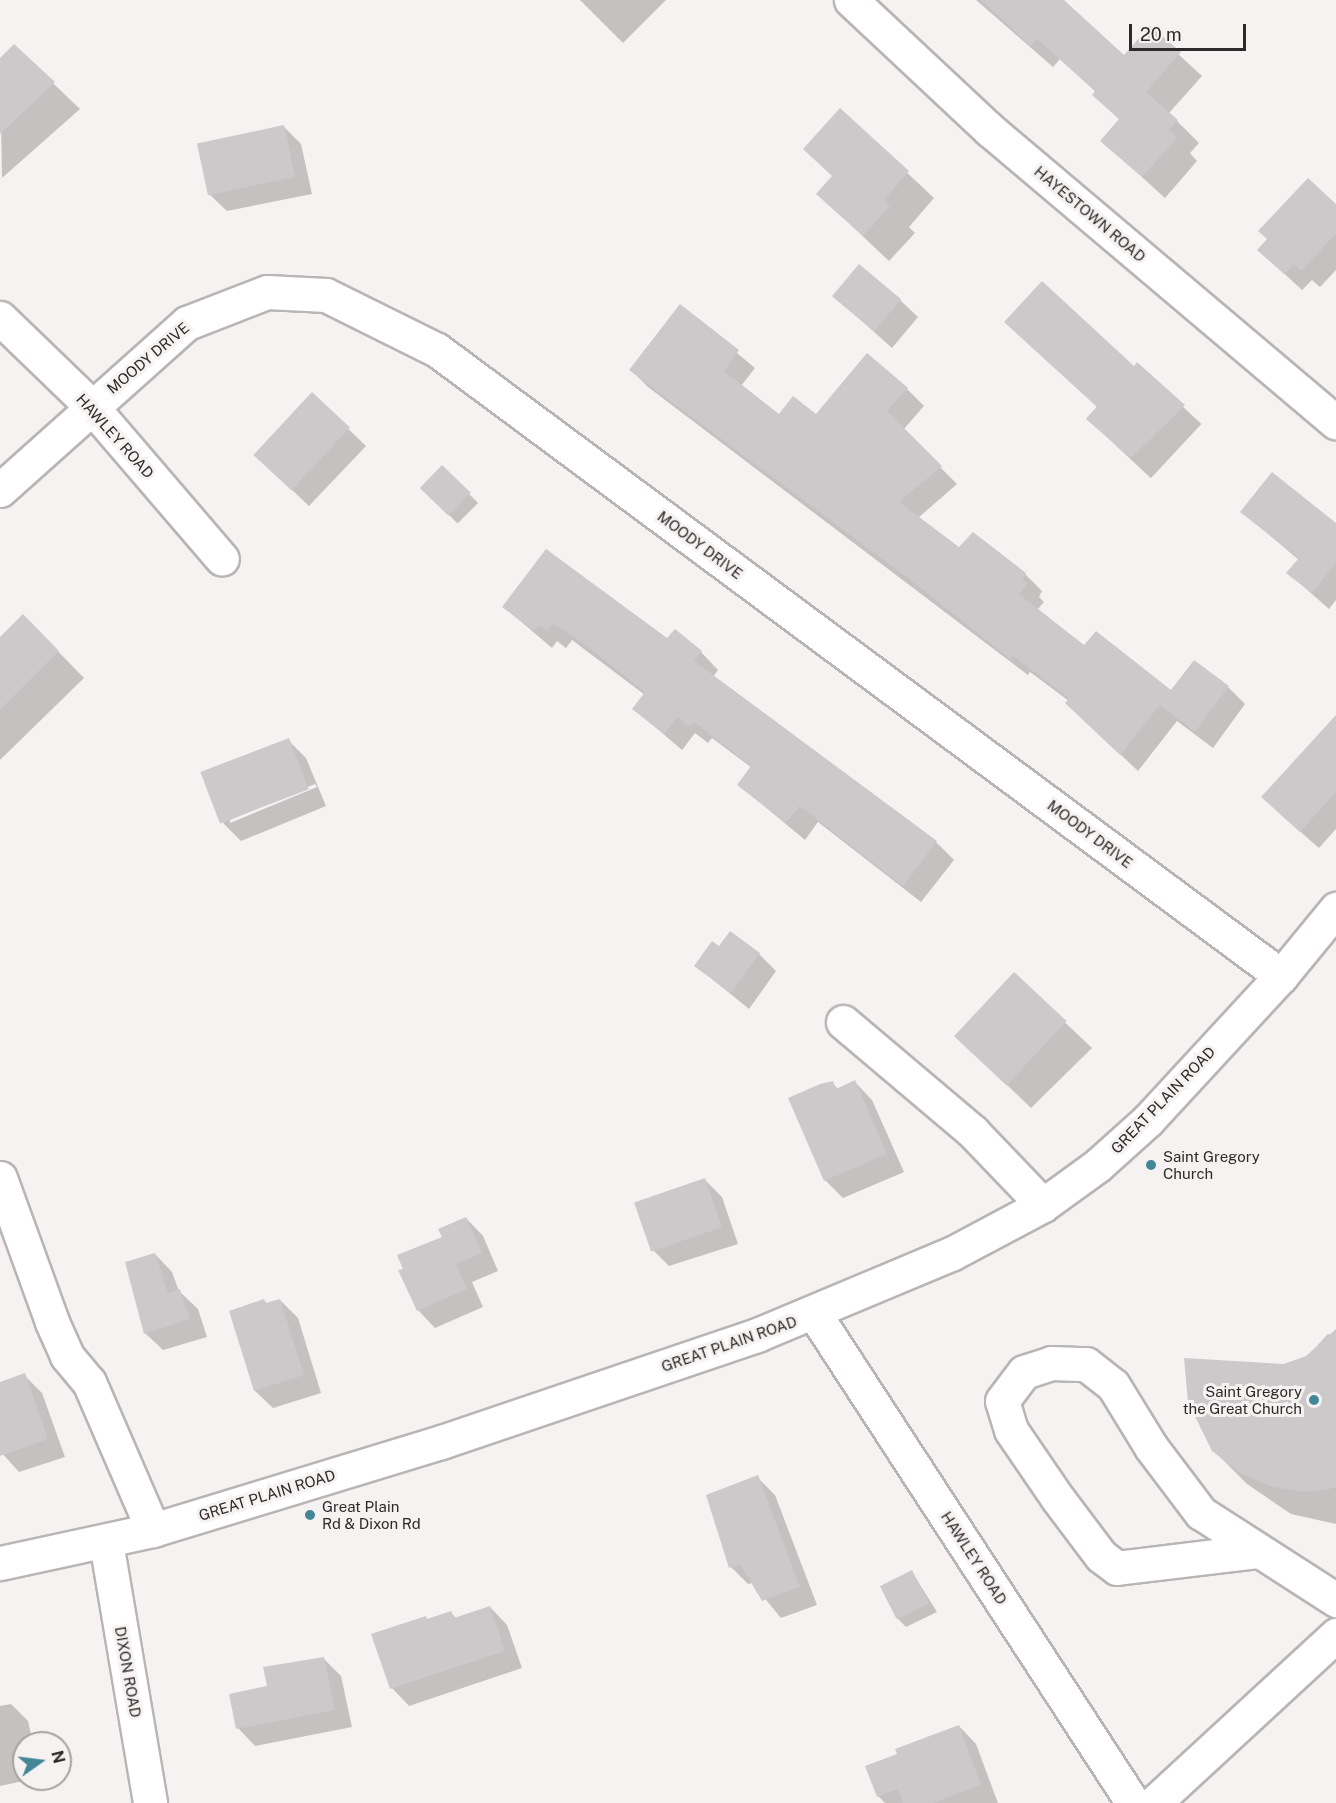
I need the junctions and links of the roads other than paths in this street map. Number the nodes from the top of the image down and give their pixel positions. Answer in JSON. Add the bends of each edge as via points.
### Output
{"nodes":[{"id":1,"x":851,"y":0,"type":"edge"},
{"id":2,"x":0,"y":318,"type":"edge"},
{"id":3,"x":91,"y":406,"type":"junction"},
{"id":4,"x":1336,"y":422,"type":"edge"},
{"id":5,"x":0,"y":490,"type":"edge"},
{"id":6,"x":222,"y":559,"type":"dead end"},
{"id":7,"x":1336,"y":909,"type":"edge"},
{"id":8,"x":1281,"y":976,"type":"junction"},
{"id":9,"x":843,"y":1023,"type":"dead end"},
{"id":10,"x":0,"y":1178,"type":"edge"},
{"id":11,"x":1043,"y":1205,"type":"junction"},
{"id":12,"x":814,"y":1313,"type":"junction"},
{"id":13,"x":153,"y":1530,"type":"junction"},
{"id":14,"x":106,"y":1542,"type":"junction"},
{"id":15,"x":1257,"y":1551,"type":"junction"},
{"id":16,"x":0,"y":1563,"type":"edge"},
{"id":17,"x":1336,"y":1600,"type":"edge"},
{"id":18,"x":1336,"y":1635,"type":"edge"},
{"id":19,"x":150,"y":1803,"type":"edge"},
{"id":20,"x":1134,"y":1803,"type":"edge"},
{"id":21,"x":1154,"y":1803,"type":"edge"}],
"edges":[{"from":1,"to":4,"type":"street","name":"HAYESTOWN ROAD","via":[[990,130]]},
{"from":2,"to":3,"type":"street","name":"HAWLEY ROAD"},
{"from":3,"to":5,"type":"street","name":"MOODY DRIVE"},
{"from":3,"to":6,"type":"street","name":"HAWLEY ROAD"},
{"from":3,"to":8,"type":"street","name":"MOODY DRIVE","via":[[187,323],[267,292],[326,295],[437,350]]},
{"from":7,"to":8,"type":"street","name":"GREAT PLAIN ROAD"},
{"from":8,"to":11,"type":"street","name":"GREAT PLAIN ROAD","via":[[1148,1120],[1098,1165]]},
{"from":9,"to":11,"type":"street","via":[[973,1132]]},
{"from":10,"to":13,"type":"street","via":[[52,1322],[68,1356],[89,1382]]},
{"from":11,"to":12,"type":"street","name":"GREAT PLAIN ROAD","via":[[951,1254]]},
{"from":12,"to":13,"type":"street","name":"GREAT PLAIN ROAD","via":[[441,1442]]},
{"from":12,"to":20,"type":"street","name":"HAWLEY ROAD"},
{"from":13,"to":14,"type":"street","name":"GREAT PLAIN ROAD"},
{"from":14,"to":16,"type":"street","name":"GREAT PLAIN ROAD"},
{"from":14,"to":19,"type":"street","name":"DIXON ROAD"},
{"from":15,"to":15,"type":"street","via":[[1201,1513],[1151,1448],[1113,1385],[1086,1364],[1051,1363],[1024,1372],[1002,1401],[1011,1430],[1058,1499],[1101,1556],[1116,1568]]},
{"from":15,"to":17,"type":"street"},
{"from":18,"to":21,"type":"street"}]}
